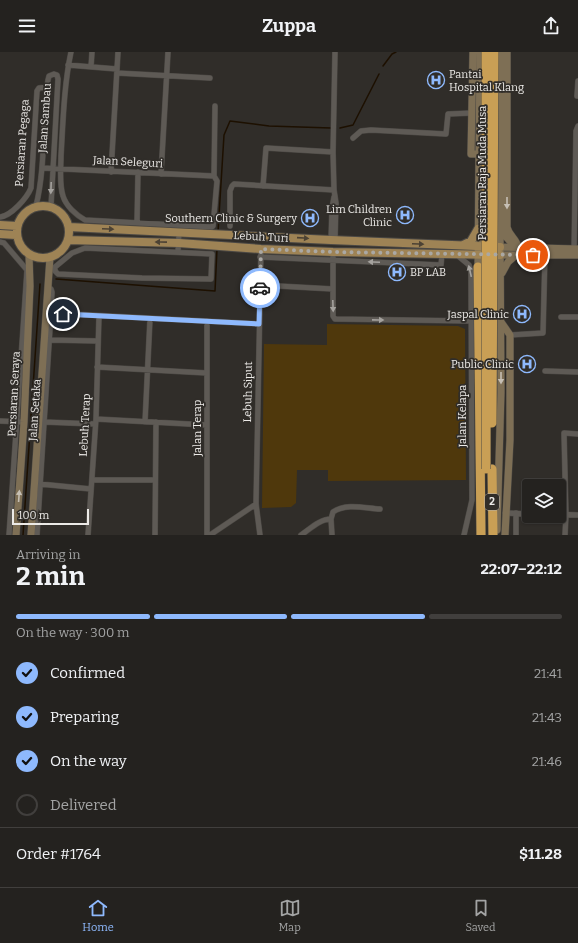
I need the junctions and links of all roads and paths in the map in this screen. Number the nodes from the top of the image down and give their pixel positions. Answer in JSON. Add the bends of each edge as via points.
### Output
{"nodes":[{"id":1,"x":71,"y":52,"type":"edge"},
{"id":2,"x":92,"y":52,"type":"edge"},
{"id":3,"x":118,"y":52,"type":"edge"},
{"id":4,"x":168,"y":52,"type":"edge"},
{"id":5,"x":335,"y":52,"type":"edge"},
{"id":6,"x":473,"y":52,"type":"edge"},
{"id":7,"x":480,"y":52,"type":"edge"},
{"id":8,"x":486,"y":52,"type":"edge"},
{"id":9,"x":494,"y":52,"type":"edge"},
{"id":10,"x":501,"y":52,"type":"edge"},
{"id":11,"x":507,"y":52,"type":"edge"},
{"id":12,"x":68,"y":65,"type":"junction"},
{"id":13,"x":91,"y":67,"type":"junction"},
{"id":14,"x":473,"y":70,"type":"junction"},
{"id":15,"x":117,"y":71,"type":"junction"},
{"id":16,"x":480,"y":74,"type":"junction"},
{"id":17,"x":167,"y":76,"type":"junction"},
{"id":18,"x":210,"y":78,"type":"dead end"},
{"id":19,"x":578,"y":82,"type":"edge"},
{"id":20,"x":47,"y":87,"type":"junction"},
{"id":21,"x":577,"y":96,"type":"edge"},
{"id":22,"x":215,"y":106,"type":"dead end"},
{"id":23,"x":507,"y":109,"type":"junction"},
{"id":24,"x":472,"y":113,"type":"junction"},
{"id":25,"x":578,"y":126,"type":"edge"},
{"id":26,"x":353,"y":138,"type":"dead end"},
{"id":27,"x":501,"y":140,"type":"junction"},
{"id":28,"x":333,"y":152,"type":"junction"},
{"id":29,"x":480,"y":154,"type":"junction"},
{"id":30,"x":42,"y":168,"type":"junction"},
{"id":31,"x":52,"y":169,"type":"junction"},
{"id":32,"x":61,"y":169,"type":"junction"},
{"id":33,"x":111,"y":172,"type":"junction"},
{"id":34,"x":138,"y":172,"type":"junction"},
{"id":35,"x":161,"y":174,"type":"junction"},
{"id":36,"x":214,"y":176,"type":"junction"},
{"id":37,"x":577,"y":183,"type":"edge"},
{"id":38,"x":263,"y":186,"type":"junction"},
{"id":39,"x":334,"y":190,"type":"junction"},
{"id":40,"x":36,"y":206,"type":"junction"},
{"id":41,"x":51,"y":206,"type":"junction"},
{"id":42,"x":479,"y":215,"type":"junction"},
{"id":43,"x":500,"y":215,"type":"junction"},
{"id":44,"x":0,"y":217,"type":"edge"},
{"id":45,"x":137,"y":222,"type":"junction"},
{"id":46,"x":0,"y":225,"type":"edge"},
{"id":47,"x":17,"y":226,"type":"junction"},
{"id":48,"x":230,"y":226,"type":"dead end"},
{"id":49,"x":69,"y":227,"type":"junction"},
{"id":50,"x":500,"y":227,"type":"junction"},
{"id":51,"x":478,"y":229,"type":"junction"},
{"id":52,"x":216,"y":232,"type":"junction"},
{"id":53,"x":179,"y":233,"type":"junction"},
{"id":54,"x":0,"y":234,"type":"edge"},
{"id":55,"x":16,"y":235,"type":"junction"},
{"id":56,"x":68,"y":240,"type":"junction"},
{"id":57,"x":333,"y":240,"type":"junction"},
{"id":58,"x":0,"y":242,"type":"edge"},
{"id":59,"x":179,"y":243,"type":"junction"},
{"id":60,"x":462,"y":246,"type":"junction"},
{"id":61,"x":518,"y":247,"type":"junction"},
{"id":62,"x":478,"y":250,"type":"junction"},
{"id":63,"x":309,"y":251,"type":"junction"},
{"id":64,"x":500,"y":251,"type":"junction"},
{"id":65,"x":178,"y":252,"type":"junction"},
{"id":66,"x":333,"y":252,"type":"junction"},
{"id":67,"x":576,"y":252,"type":"edge"},
{"id":68,"x":261,"y":253,"type":"junction"},
{"id":69,"x":442,"y":254,"type":"junction"},
{"id":70,"x":456,"y":254,"type":"junction"},
{"id":71,"x":465,"y":254,"type":"junction"},
{"id":72,"x":29,"y":255,"type":"junction"},
{"id":73,"x":516,"y":255,"type":"junction"},
{"id":74,"x":545,"y":255,"type":"junction"},
{"id":75,"x":50,"y":258,"type":"junction"},
{"id":76,"x":333,"y":261,"type":"junction"},
{"id":77,"x":478,"y":267,"type":"junction"},
{"id":78,"x":501,"y":277,"type":"junction"},
{"id":79,"x":260,"y":285,"type":"junction"},
{"id":80,"x":48,"y":287,"type":"junction"},
{"id":81,"x":333,"y":289,"type":"junction"},
{"id":82,"x":475,"y":295,"type":"junction"},
{"id":83,"x":501,"y":298,"type":"junction"},
{"id":84,"x":51,"y":313,"type":"junction"},
{"id":85,"x":99,"y":316,"type":"junction"},
{"id":86,"x":561,"y":317,"type":"dead end"},
{"id":87,"x":578,"y":317,"type":"edge"},
{"id":88,"x":150,"y":319,"type":"junction"},
{"id":89,"x":207,"y":321,"type":"junction"},
{"id":90,"x":471,"y":321,"type":"junction"},
{"id":91,"x":501,"y":322,"type":"junction"},
{"id":92,"x":259,"y":324,"type":"junction"},
{"id":93,"x":510,"y":335,"type":"junction"},
{"id":94,"x":50,"y":340,"type":"junction"},
{"id":95,"x":98,"y":341,"type":"junction"},
{"id":96,"x":476,"y":356,"type":"junction"},
{"id":97,"x":97,"y":367,"type":"junction"},
{"id":98,"x":148,"y":370,"type":"junction"},
{"id":99,"x":545,"y":372,"type":"dead end"},
{"id":100,"x":578,"y":372,"type":"edge"},
{"id":101,"x":207,"y":373,"type":"junction"},
{"id":102,"x":501,"y":392,"type":"junction"},
{"id":103,"x":510,"y":392,"type":"junction"},
{"id":104,"x":0,"y":421,"type":"edge"},
{"id":105,"x":95,"y":421,"type":"junction"},
{"id":106,"x":20,"y":422,"type":"junction"},
{"id":107,"x":44,"y":422,"type":"junction"},
{"id":108,"x":145,"y":422,"type":"junction"},
{"id":109,"x":156,"y":422,"type":"junction"},
{"id":110,"x":207,"y":425,"type":"junction"},
{"id":111,"x":578,"y":434,"type":"edge"},
{"id":112,"x":489,"y":469,"type":"junction"},
{"id":113,"x":565,"y":479,"type":"edge"},
{"id":114,"x":92,"y":480,"type":"junction"},
{"id":115,"x":155,"y":480,"type":"junction"},
{"id":116,"x":40,"y":484,"type":"junction"},
{"id":117,"x":91,"y":489,"type":"junction"},
{"id":118,"x":256,"y":504,"type":"junction"},
{"id":119,"x":380,"y":509,"type":"dead end"},
{"id":120,"x":505,"y":513,"type":"junction"},
{"id":121,"x":516,"y":513,"type":"junction"},
{"id":122,"x":522,"y":513,"type":"edge"},
{"id":123,"x":566,"y":515,"type":"edge"},
{"id":124,"x":578,"y":515,"type":"edge"},
{"id":125,"x":331,"y":519,"type":"junction"},
{"id":126,"x":566,"y":523,"type":"edge"},
{"id":127,"x":9,"y":535,"type":"edge"},
{"id":128,"x":16,"y":535,"type":"edge"},
{"id":129,"x":31,"y":535,"type":"edge"},
{"id":130,"x":37,"y":535,"type":"edge"},
{"id":131,"x":88,"y":535,"type":"edge"},
{"id":132,"x":155,"y":535,"type":"edge"},
{"id":133,"x":207,"y":535,"type":"edge"},
{"id":134,"x":210,"y":535,"type":"edge"},
{"id":135,"x":260,"y":535,"type":"edge"},
{"id":136,"x":301,"y":535,"type":"edge"},
{"id":137,"x":332,"y":535,"type":"edge"},
{"id":138,"x":464,"y":535,"type":"edge"},
{"id":139,"x":481,"y":535,"type":"edge"},
{"id":140,"x":485,"y":535,"type":"edge"},
{"id":141,"x":493,"y":535,"type":"edge"},
{"id":142,"x":497,"y":535,"type":"edge"},
{"id":143,"x":505,"y":535,"type":"edge"},
{"id":144,"x":516,"y":535,"type":"edge"},
{"id":145,"x":565,"y":535,"type":"edge"}],
"edges":[{"from":1,"to":12,"type":"street","name":"Lebuh Turi"},
{"from":2,"to":13,"type":"street"},
{"from":3,"to":15,"type":"street"},
{"from":4,"to":17,"type":"street"},
{"from":5,"to":28,"type":"street"},
{"from":6,"to":14,"type":"main road"},
{"from":7,"to":16,"type":"main road"},
{"from":8,"to":112,"type":"highway","name":"Persiaran Raja Muda Musa","number":"2","bridge":true},
{"from":9,"to":112,"type":"highway","name":"Persiaran Raja Muda Musa","number":"2","bridge":true},
{"from":10,"to":27,"type":"main road"},
{"from":11,"to":23,"type":"main road"},
{"from":12,"to":13,"type":"street"},
{"from":12,"to":32,"type":"street","name":"Lebuh Turi"},
{"from":13,"to":15,"type":"street"},
{"from":14,"to":16,"type":"main road"},
{"from":14,"to":24,"type":"main road"},
{"from":15,"to":17,"type":"street"},
{"from":15,"to":33,"type":"street"},
{"from":16,"to":29,"type":"main road"},
{"from":17,"to":18,"type":"street"},
{"from":17,"to":35,"type":"street"},
{"from":19,"to":21,"type":"street"},
{"from":20,"to":30,"type":"street","name":"Jalan Sambau"},
{"from":20,"to":31,"type":"street","name":"Jalan Sambau","via":[[49,76],[57,75]]},
{"from":20,"to":44,"type":"street","name":"Persiaran Pegaga","via":[[38,88],[37,91],[31,188],[23,201],[4,217]]},
{"from":22,"to":36,"type":"street"},
{"from":23,"to":27,"type":"main road"},
{"from":23,"to":61,"type":"main road","one_way":true,"via":[[507,227],[508,233],[517,241]]},
{"from":24,"to":26,"type":"street","via":[[448,114],[446,134],[370,130],[361,131]]},
{"from":24,"to":29,"type":"main road","via":[[471,154]]},
{"from":25,"to":37,"type":"street"},
{"from":27,"to":43,"type":"main road"},
{"from":28,"to":38,"type":"street","via":[[266,148]]},
{"from":28,"to":39,"type":"street"},
{"from":29,"to":42,"type":"main road"},
{"from":30,"to":31,"type":"street","name":"Jalan Seleguri"},
{"from":30,"to":40,"type":"street","name":"Jalan Sambau"},
{"from":31,"to":32,"type":"street","name":"Jalan Seleguri"},
{"from":31,"to":41,"type":"street","name":"Jalan Sambau","one_way":true},
{"from":32,"to":33,"type":"street","name":"Jalan Seleguri"},
{"from":32,"to":45,"type":"street","name":"Lebuh Turi","via":[[62,195],[78,216],[85,220]]},
{"from":33,"to":34,"type":"street","name":"Jalan Seleguri"},
{"from":34,"to":35,"type":"street","name":"Jalan Seleguri"},
{"from":34,"to":45,"type":"street"},
{"from":35,"to":36,"type":"street","name":"Jalan Seleguri"},
{"from":36,"to":52,"type":"street","via":[[217,181],[214,224]]},
{"from":37,"to":67,"type":"street"},
{"from":38,"to":39,"type":"street"},
{"from":38,"to":48,"type":"street","via":[[232,186]]},
{"from":39,"to":57,"type":"street","via":[[336,203]]},
{"from":40,"to":41,"type":"main road"},
{"from":40,"to":47,"type":"main road","via":[[24,213]]},
{"from":41,"to":49,"type":"main road","via":[[63,214]]},
{"from":42,"to":43,"type":"main road","via":[[485,228],[492,230],[497,225]]},
{"from":42,"to":51,"type":"main road"},
{"from":43,"to":50,"type":"main road"},
{"from":45,"to":52,"type":"street","name":"Lebuh Turi"},
{"from":46,"to":47,"type":"main road"},
{"from":47,"to":55,"type":"main road"},
{"from":49,"to":53,"type":"main road","name":"Lebuh Turi","one_way":true},
{"from":49,"to":56,"type":"main road"},
{"from":50,"to":61,"type":"main road","via":[[504,236]]},
{"from":50,"to":64,"type":"main road"},
{"from":51,"to":60,"type":"main road","via":[[471,241]]},
{"from":51,"to":62,"type":"main road"},
{"from":52,"to":53,"type":"main road","name":"Lebuh Turi"},
{"from":52,"to":57,"type":"main road","name":"Lebuh Turi","one_way":true},
{"from":53,"to":59,"type":"street"},
{"from":54,"to":55,"type":"main road"},
{"from":55,"to":72,"type":"main road"},
{"from":59,"to":56,"type":"main road","name":"Lebuh Turi","one_way":true},
{"from":56,"to":75,"type":"main road","via":[[64,248]]},
{"from":57,"to":60,"type":"main road","name":"Lebuh Turi","one_way":true},
{"from":57,"to":63,"type":"main road","via":[[330,246],[324,249]]},
{"from":58,"to":106,"type":"street","name":"Persiaran Seraya","via":[[4,243],[27,270]]},
{"from":59,"to":65,"type":"street"},
{"from":59,"to":68,"type":"main road","name":"Lebuh Turi","via":[[214,244]]},
{"from":60,"to":62,"type":"main road","name":"Lebuh Turi"},
{"from":61,"to":64,"type":"main road"},
{"from":61,"to":67,"type":"main road"},
{"from":62,"to":64,"type":"main road","name":"Lebuh Turi"},
{"from":62,"to":71,"type":"main road","name":"Lebuh Turi"},
{"from":62,"to":77,"type":"main road"},
{"from":63,"to":66,"type":"main road","name":"Lebuh Turi"},
{"from":63,"to":68,"type":"main road","name":"Lebuh Turi"},
{"from":64,"to":73,"type":"main road"},
{"from":64,"to":78,"type":"main road"},
{"from":65,"to":65,"type":"street","via":[[85,248],[72,253],[55,267],[55,271],[58,274],[211,280],[212,254]]},
{"from":66,"to":69,"type":"main road","name":"Lebuh Turi"},
{"from":66,"to":76,"type":"street"},
{"from":67,"to":74,"type":"main road"},
{"from":68,"to":76,"type":"street"},
{"from":68,"to":79,"type":"street","name":"Lebuh Siput"},
{"from":69,"to":70,"type":"main road","name":"Lebuh Turi"},
{"from":69,"to":76,"type":"street","one_way":true,"via":[[441,265]]},
{"from":70,"to":71,"type":"main road","name":"Lebuh Turi"},
{"from":82,"to":70,"type":"street","name":"Jalan Kelapa","one_way":true,"via":[[469,265]]},
{"from":71,"to":77,"type":"main road","via":[[475,261]]},
{"from":72,"to":75,"type":"main road"},
{"from":72,"to":106,"type":"main road","name":"Persiaran Seraya","via":[[30,286]]},
{"from":73,"to":74,"type":"main road"},
{"from":73,"to":78,"type":"main road","via":[[508,262]]},
{"from":74,"to":93,"type":"street","via":[[543,333]]},
{"from":75,"to":80,"type":"main road"},
{"from":76,"to":81,"type":"street"},
{"from":77,"to":82,"type":"highway"},
{"from":78,"to":83,"type":"main road"},
{"from":79,"to":81,"type":"street"},
{"from":79,"to":92,"type":"street","name":"Lebuh Siput"},
{"from":80,"to":84,"type":"street","name":"Jalan Setaka","via":[[52,292]]},
{"from":80,"to":129,"type":"main road"},
{"from":81,"to":90,"type":"street","one_way":true,"via":[[333,316],[338,320]]},
{"from":82,"to":83,"type":"main road","via":[[485,283],[498,288]]},
{"from":82,"to":90,"type":"street","name":"Jalan Kelapa"},
{"from":82,"to":96,"type":"highway"},
{"from":83,"to":91,"type":"main road"},
{"from":84,"to":85,"type":"street"},
{"from":84,"to":94,"type":"street","name":"Jalan Setaka"},
{"from":85,"to":88,"type":"street"},
{"from":85,"to":95,"type":"street","name":"Lebuh Terap"},
{"from":86,"to":87,"type":"street"},
{"from":88,"to":89,"type":"street"},
{"from":88,"to":98,"type":"street"},
{"from":89,"to":92,"type":"street"},
{"from":89,"to":101,"type":"street","name":"Jalan Terap"},
{"from":90,"to":96,"type":"street","name":"Jalan Kelapa"},
{"from":91,"to":93,"type":"main road"},
{"from":91,"to":102,"type":"main road","one_way":true},
{"from":92,"to":118,"type":"street","name":"Lebuh Siput"},
{"from":93,"to":103,"type":"main road"},
{"from":94,"to":95,"type":"street"},
{"from":94,"to":107,"type":"street","name":"Jalan Setaka"},
{"from":95,"to":97,"type":"street","name":"Lebuh Terap"},
{"from":96,"to":138,"type":"street","name":"Jalan Kelapa","via":[[472,500]]},
{"from":96,"to":139,"type":"highway"},
{"from":97,"to":98,"type":"street"},
{"from":97,"to":105,"type":"street","name":"Lebuh Terap"},
{"from":98,"to":101,"type":"street"},
{"from":98,"to":108,"type":"street"},
{"from":99,"to":100,"type":"street"},
{"from":101,"to":110,"type":"street","name":"Jalan Terap"},
{"from":102,"to":103,"type":"main road"},
{"from":102,"to":142,"type":"main road"},
{"from":103,"to":120,"type":"main road"},
{"from":104,"to":106,"type":"street"},
{"from":105,"to":107,"type":"street"},
{"from":105,"to":108,"type":"street"},
{"from":105,"to":114,"type":"street","name":"Lebuh Terap"},
{"from":106,"to":127,"type":"street","name":"Persiaran Seraya"},
{"from":128,"to":106,"type":"main road","name":"Persiaran Seraya","one_way":true},
{"from":107,"to":116,"type":"street","name":"Jalan Setaka"},
{"from":108,"to":109,"type":"street"},
{"from":109,"to":110,"type":"street"},
{"from":109,"to":115,"type":"street"},
{"from":110,"to":133,"type":"street","name":"Jalan Terap"},
{"from":111,"to":113,"type":"street","via":[[564,433]]},
{"from":112,"to":140,"type":"highway","name":"Persiaran Raja Muda Musa","number":"2"},
{"from":112,"to":141,"type":"highway","name":"Persiaran Raja Muda Musa","number":"2"},
{"from":114,"to":115,"type":"street"},
{"from":114,"to":117,"type":"street","name":"Lebuh Terap"},
{"from":115,"to":132,"type":"street"},
{"from":116,"to":117,"type":"street"},
{"from":116,"to":130,"type":"street","name":"Jalan Setaka"},
{"from":117,"to":131,"type":"street","name":"Lebuh Terap"},
{"from":118,"to":134,"type":"street"},
{"from":118,"to":135,"type":"street","name":"Lebuh Siput"},
{"from":119,"to":125,"type":"street","via":[[349,506],[332,512]]},
{"from":120,"to":121,"type":"street"},
{"from":120,"to":143,"type":"main road"},
{"from":121,"to":122,"type":"street"},
{"from":121,"to":144,"type":"street"},
{"from":123,"to":124,"type":"street"},
{"from":125,"to":136,"type":"street","via":[[319,522]]},
{"from":125,"to":137,"type":"street"},
{"from":126,"to":145,"type":"street"}]}
